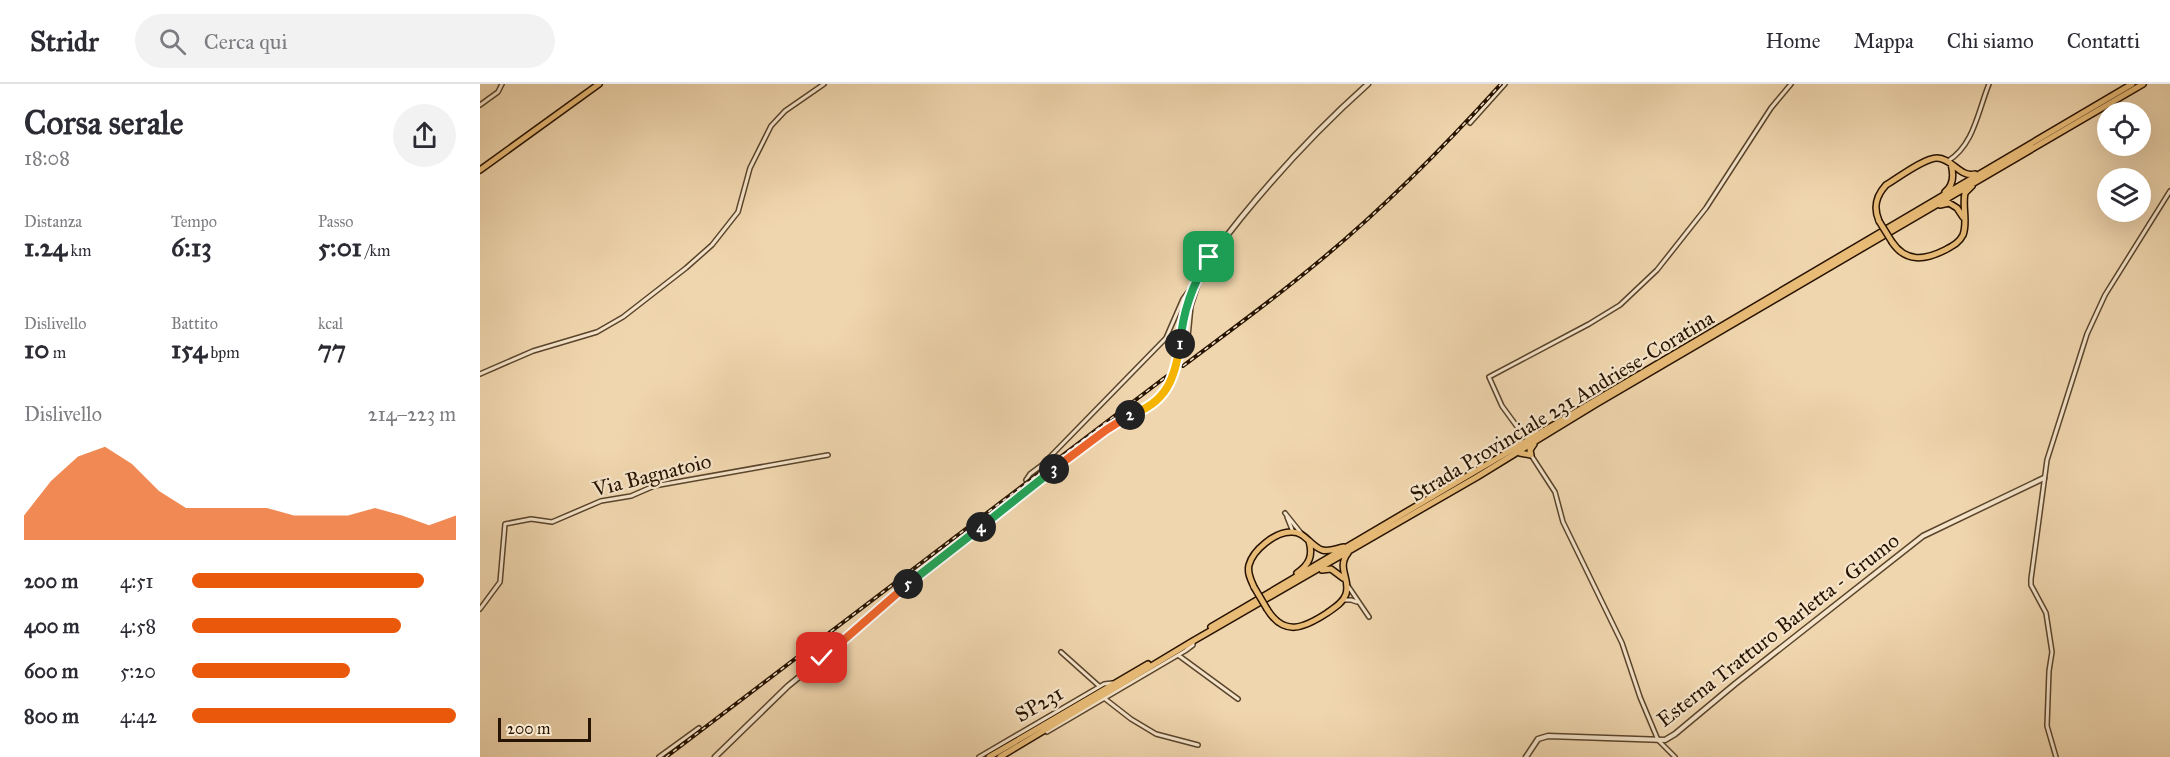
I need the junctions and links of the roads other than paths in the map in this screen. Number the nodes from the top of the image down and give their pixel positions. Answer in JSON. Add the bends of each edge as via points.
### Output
{"nodes":[{"id":1,"x":502,"y":84,"type":"edge"},
{"id":2,"x":599,"y":84,"type":"edge"},
{"id":3,"x":824,"y":84,"type":"edge"},
{"id":4,"x":1368,"y":84,"type":"edge"},
{"id":5,"x":1505,"y":84,"type":"edge"},
{"id":6,"x":1791,"y":84,"type":"edge"},
{"id":7,"x":1989,"y":84,"type":"edge"},
{"id":8,"x":2132,"y":84,"type":"edge"},
{"id":9,"x":2143,"y":84,"type":"edge"},
{"id":10,"x":480,"y":105,"type":"edge"},
{"id":11,"x":1470,"y":123,"type":"dead end"},
{"id":12,"x":2007,"y":161,"type":"junction"},
{"id":13,"x":1949,"y":163,"type":"junction"},
{"id":14,"x":480,"y":170,"type":"edge"},
{"id":15,"x":2170,"y":191,"type":"edge"},
{"id":16,"x":1912,"y":217,"type":"junction"},
{"id":17,"x":1964,"y":218,"type":"junction"},
{"id":18,"x":1203,"y":266,"type":"junction"},
{"id":19,"x":1185,"y":300,"type":"junction"},
{"id":20,"x":1166,"y":338,"type":"junction"},
{"id":21,"x":1177,"y":339,"type":"dead end"},
{"id":22,"x":1182,"y":339,"type":"dead end"},
{"id":23,"x":480,"y":374,"type":"edge"},
{"id":24,"x":1561,"y":424,"type":"junction"},
{"id":25,"x":1521,"y":432,"type":"junction"},
{"id":26,"x":828,"y":454,"type":"dead end"},
{"id":27,"x":1531,"y":455,"type":"junction"},
{"id":28,"x":1486,"y":471,"type":"junction"},
{"id":29,"x":1473,"y":473,"type":"junction"},
{"id":30,"x":2044,"y":478,"type":"junction"},
{"id":31,"x":1026,"y":480,"type":"dead end"},
{"id":32,"x":1290,"y":521,"type":"junction"},
{"id":33,"x":1293,"y":531,"type":"junction"},
{"id":34,"x":1301,"y":533,"type":"junction"},
{"id":35,"x":1281,"y":534,"type":"junction"},
{"id":36,"x":1308,"y":539,"type":"junction"},
{"id":37,"x":1362,"y":544,"type":"junction"},
{"id":38,"x":1346,"y":548,"type":"junction"},
{"id":39,"x":1315,"y":572,"type":"junction"},
{"id":40,"x":1346,"y":582,"type":"junction"},
{"id":41,"x":1277,"y":588,"type":"junction"},
{"id":42,"x":1346,"y":593,"type":"junction"},
{"id":43,"x":1356,"y":599,"type":"junction"},
{"id":44,"x":1343,"y":600,"type":"junction"},
{"id":45,"x":480,"y":609,"type":"edge"},
{"id":46,"x":1369,"y":617,"type":"dead end"},
{"id":47,"x":1193,"y":641,"type":"junction"},
{"id":48,"x":1061,"y":652,"type":"dead end"},
{"id":49,"x":1178,"y":655,"type":"junction"},
{"id":50,"x":1117,"y":682,"type":"junction"},
{"id":51,"x":1100,"y":686,"type":"junction"},
{"id":52,"x":1104,"y":698,"type":"junction"},
{"id":53,"x":1238,"y":699,"type":"dead end"},
{"id":54,"x":699,"y":728,"type":"dead end"},
{"id":55,"x":1658,"y":740,"type":"junction"},
{"id":56,"x":1198,"y":745,"type":"dead end"},
{"id":57,"x":659,"y":757,"type":"edge"},
{"id":58,"x":715,"y":757,"type":"edge"},
{"id":59,"x":979,"y":757,"type":"edge"},
{"id":60,"x":989,"y":757,"type":"edge"},
{"id":61,"x":1002,"y":757,"type":"edge"},
{"id":62,"x":1526,"y":757,"type":"edge"},
{"id":63,"x":1675,"y":757,"type":"edge"},
{"id":64,"x":2056,"y":757,"type":"edge"}],
"edges":[{"from":1,"to":10,"type":"street","via":[[498,92]]},
{"from":2,"to":14,"type":"main road"},
{"from":3,"to":23,"type":"street","via":[[785,111],[771,126],[750,168],[738,212],[712,245],[686,268],[623,317],[597,332],[532,351]]},
{"from":4,"to":18,"type":"street","via":[[1263,191]]},
{"from":5,"to":11,"type":"street"},
{"from":6,"to":25,"type":"street","via":[[1706,208],[1657,270],[1612,310],[1489,377],[1502,406]]},
{"from":7,"to":13,"type":"street","via":[[1966,146]]},
{"from":8,"to":12,"type":"main road","name":"Strada Provinciale 231 Andriese-Coratina","number":"SP231"},
{"from":9,"to":12,"type":"main road","name":"Strada Provinciale 231 Andriese-Coratina","number":"SP231"},
{"from":12,"to":13,"type":"main road","via":[[1973,176]]},
{"from":12,"to":16,"type":"main road","name":"Strada Provinciale 231 Andriese-Coratina","number":"SP231"},
{"from":12,"to":17,"type":"main road","via":[[1968,190]]},
{"from":13,"to":16,"type":"main road","via":[[1954,176],[1948,190]]},
{"from":13,"to":17,"type":"main road","bridge":true,"via":[[1942,158],[1930,159],[1886,185],[1876,203],[1879,221],[1901,253],[1923,259],[1961,239]]},
{"from":15,"to":30,"type":"street","via":[[2094,318],[2052,441]]},
{"from":16,"to":17,"type":"main road","via":[[1946,203],[1957,208]]},
{"from":16,"to":24,"type":"main road","name":"Strada Provinciale 231 Andriese-Coratina","number":"SP231","via":[[1592,401]]},
{"from":18,"to":19,"type":"street"},
{"from":18,"to":22,"type":"street","via":[[1191,306],[1188,337]]},
{"from":19,"to":20,"type":"street"},
{"from":19,"to":58,"type":"street","via":[[1175,374],[1162,394],[1035,483],[908,585],[788,686]]},
{"from":20,"to":21,"type":"street"},
{"from":20,"to":31,"type":"street"},
{"from":24,"to":25,"type":"main road","via":[[1554,422],[1533,435]]},
{"from":24,"to":27,"type":"main road","via":[[1533,445]]},
{"from":24,"to":28,"type":"main road","name":"Strada Provinciale 231 Andriese-Coratina","number":"SP231"},
{"from":24,"to":29,"type":"main road","name":"Strada Provinciale 231 Andriese-Coratina","number":"SP231"},
{"from":25,"to":29,"type":"main road","via":[[1516,444]]},
{"from":26,"to":45,"type":"street","name":"Via Bagnatoio","via":[[654,486],[631,496],[601,501],[552,522],[531,519],[505,524],[500,582]]},
{"from":27,"to":28,"type":"main road","via":[[1520,453]]},
{"from":27,"to":55,"type":"street","via":[[1555,492],[1563,522],[1622,643]]},
{"from":28,"to":37,"type":"main road","name":"Strada Provinciale 231 Andriese-Coratina","number":"SP231"},
{"from":29,"to":38,"type":"main road","name":"Strada Provinciale 231 Andriese-Coratina","number":"SP231"},
{"from":30,"to":55,"type":"street","name":"Esterna Tratturo Barletta - Grumo","via":[[1923,536],[1675,734]]},
{"from":30,"to":64,"type":"street","via":[[2031,585],[2044,607],[2052,651],[2047,726]]},
{"from":32,"to":33,"type":"street"},
{"from":32,"to":34,"type":"street"},
{"from":32,"to":35,"type":"street"},
{"from":33,"to":34,"type":"main road"},
{"from":33,"to":35,"type":"main road"},
{"from":34,"to":36,"type":"main road"},
{"from":35,"to":44,"type":"main road","bridge":true,"via":[[1251,559],[1249,572],[1276,621],[1301,627]]},
{"from":36,"to":38,"type":"main road","via":[[1321,549]]},
{"from":36,"to":41,"type":"main road","via":[[1312,551],[1308,563]]},
{"from":37,"to":39,"type":"main road","name":"Strada Provinciale 231 Andriese-Coratina","number":"SP231"},
{"from":37,"to":40,"type":"main road","via":[[1344,560]]},
{"from":38,"to":41,"type":"main road","name":"Strada Provinciale 231 Andriese-Coratina","number":"SP231"},
{"from":39,"to":40,"type":"main road","via":[[1331,569]]},
{"from":39,"to":47,"type":"main road","name":"Strada Provinciale 231 Andriese-Coratina","number":"SP231"},
{"from":40,"to":42,"type":"main road"},
{"from":40,"to":43,"type":"street"},
{"from":41,"to":50,"type":"main road","name":"Strada Provinciale 231 Andriese-Coratina","number":"SP231"},
{"from":42,"to":43,"type":"street"},
{"from":42,"to":44,"type":"main road"},
{"from":43,"to":44,"type":"street"},
{"from":43,"to":46,"type":"street"},
{"from":47,"to":49,"type":"street","via":[[1191,647]]},
{"from":47,"to":61,"type":"main road","name":"Strada Provinciale 231 Andriese-Coratina","number":"SP231"},
{"from":48,"to":51,"type":"street"},
{"from":49,"to":52,"type":"street"},
{"from":49,"to":53,"type":"street"},
{"from":50,"to":51,"type":"street","name":"SP231"},
{"from":50,"to":60,"type":"main road","name":"Strada Provinciale 231 Andriese-Coratina","number":"SP231"},
{"from":51,"to":59,"type":"street","name":"SP231"},
{"from":52,"to":56,"type":"street","via":[[1156,734]]},
{"from":52,"to":61,"type":"street"},
{"from":54,"to":57,"type":"street"},
{"from":55,"to":62,"type":"street","name":"Esterna Tratturo Barletta - Grumo","via":[[1548,735],[1538,739]]},
{"from":55,"to":63,"type":"street"}]}
